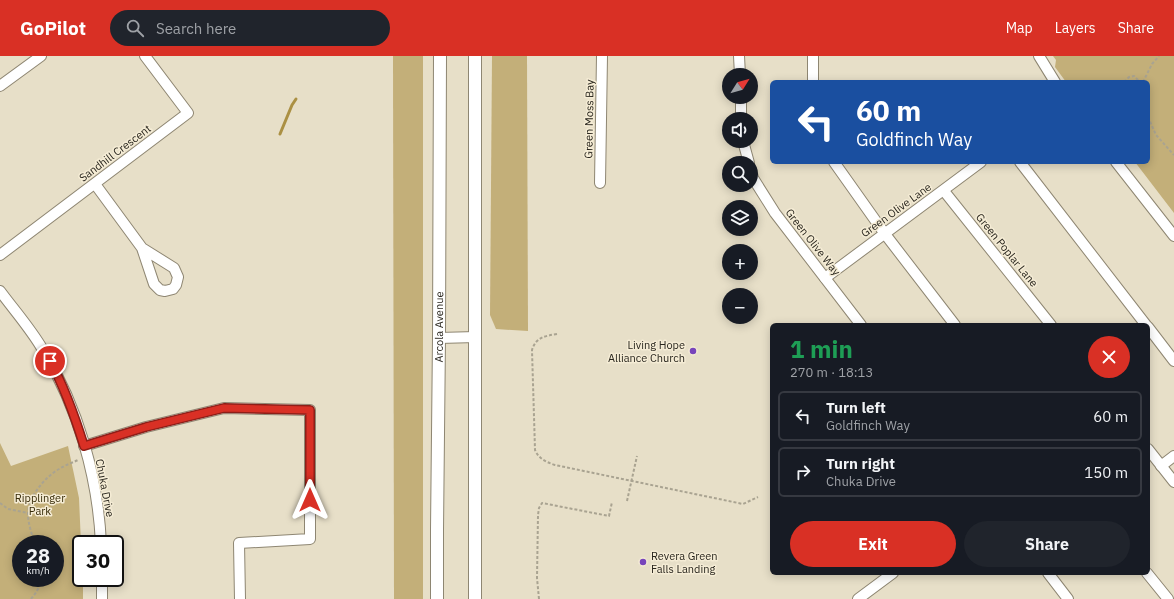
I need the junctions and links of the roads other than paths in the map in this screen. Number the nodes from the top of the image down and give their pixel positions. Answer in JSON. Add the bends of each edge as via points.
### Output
{"nodes":[{"id":1,"x":41,"y":56,"type":"edge"},
{"id":2,"x":145,"y":56,"type":"edge"},
{"id":3,"x":440,"y":56,"type":"edge"},
{"id":4,"x":475,"y":56,"type":"edge"},
{"id":5,"x":602,"y":56,"type":"edge"},
{"id":6,"x":739,"y":56,"type":"edge"},
{"id":7,"x":813,"y":56,"type":"edge"},
{"id":8,"x":1039,"y":56,"type":"edge"},
{"id":9,"x":740,"y":68,"type":"edge"},
{"id":10,"x":813,"y":80,"type":"edge"},
{"id":11,"x":1054,"y":80,"type":"edge"},
{"id":12,"x":0,"y":86,"type":"edge"},
{"id":13,"x":835,"y":164,"type":"edge"},
{"id":14,"x":978,"y":164,"type":"edge"},
{"id":15,"x":1022,"y":164,"type":"edge"},
{"id":16,"x":1118,"y":164,"type":"edge"},
{"id":17,"x":600,"y":183,"type":"dead end"},
{"id":18,"x":95,"y":184,"type":"junction"},
{"id":19,"x":758,"y":186,"type":"edge"},
{"id":20,"x":944,"y":191,"type":"junction"},
{"id":21,"x":885,"y":234,"type":"junction"},
{"id":22,"x":1174,"y":236,"type":"edge"},
{"id":23,"x":142,"y":248,"type":"dead end"},
{"id":24,"x":0,"y":255,"type":"edge"},
{"id":25,"x":825,"y":278,"type":"junction"},
{"id":26,"x":0,"y":291,"type":"edge"},
{"id":27,"x":859,"y":323,"type":"edge"},
{"id":28,"x":953,"y":323,"type":"edge"},
{"id":29,"x":1049,"y":323,"type":"edge"},
{"id":30,"x":1144,"y":323,"type":"edge"},
{"id":31,"x":1150,"y":331,"type":"edge"},
{"id":32,"x":476,"y":337,"type":"junction"},
{"id":33,"x":439,"y":338,"type":"junction"},
{"id":34,"x":1174,"y":361,"type":"edge"},
{"id":35,"x":85,"y":450,"type":"junction"},
{"id":36,"x":1150,"y":452,"type":"edge"},
{"id":37,"x":1174,"y":456,"type":"edge"},
{"id":38,"x":1161,"y":466,"type":"junction"},
{"id":39,"x":1174,"y":482,"type":"edge"},
{"id":40,"x":101,"y":535,"type":"edge"},
{"id":41,"x":890,"y":575,"type":"edge"},
{"id":42,"x":1050,"y":575,"type":"edge"},
{"id":43,"x":1149,"y":575,"type":"edge"},
{"id":44,"x":102,"y":587,"type":"edge"},
{"id":45,"x":102,"y":599,"type":"edge"},
{"id":46,"x":240,"y":599,"type":"edge"},
{"id":47,"x":437,"y":599,"type":"edge"},
{"id":48,"x":475,"y":599,"type":"edge"},
{"id":49,"x":858,"y":599,"type":"edge"},
{"id":50,"x":1068,"y":599,"type":"edge"},
{"id":51,"x":1168,"y":599,"type":"edge"}],
"edges":[{"from":1,"to":12,"type":"street"},
{"from":2,"to":18,"type":"street","name":"Sandhill Crescent","via":[[188,113]]},
{"from":3,"to":33,"type":"main road","name":"Arcola Avenue"},
{"from":4,"to":32,"type":"main road"},
{"from":5,"to":17,"type":"street","name":"Green Moss Bay"},
{"from":6,"to":9,"type":"street"},
{"from":7,"to":10,"type":"street"},
{"from":8,"to":11,"type":"street"},
{"from":13,"to":21,"type":"street"},
{"from":14,"to":20,"type":"street","name":"Green Olive Lane"},
{"from":15,"to":30,"type":"street"},
{"from":16,"to":22,"type":"street"},
{"from":18,"to":23,"type":"street"},
{"from":18,"to":24,"type":"street","name":"Sandhill Crescent"},
{"from":19,"to":25,"type":"street","name":"Green Olive Way","via":[[775,213]]},
{"from":20,"to":21,"type":"street","name":"Green Olive Lane"},
{"from":20,"to":29,"type":"street","name":"Green Poplar Lane"},
{"from":21,"to":25,"type":"street","name":"Green Olive Lane"},
{"from":21,"to":28,"type":"street"},
{"from":25,"to":27,"type":"street","name":"Green Olive Way"},
{"from":26,"to":35,"type":"street","name":"Chuka Drive","via":[[43,348],[56,372]]},
{"from":31,"to":34,"type":"street"},
{"from":32,"to":33,"type":"street"},
{"from":32,"to":48,"type":"main road"},
{"from":33,"to":47,"type":"main road","name":"Arcola Avenue"},
{"from":35,"to":40,"type":"street","name":"Chuka Drive"},
{"from":35,"to":46,"type":"street","via":[[146,427],[224,408],[310,410],[310,539],[239,543]]},
{"from":36,"to":38,"type":"street"},
{"from":37,"to":38,"type":"street"},
{"from":38,"to":39,"type":"street"},
{"from":41,"to":49,"type":"street"},
{"from":42,"to":50,"type":"street"},
{"from":43,"to":51,"type":"street"},
{"from":44,"to":45,"type":"street"}]}
